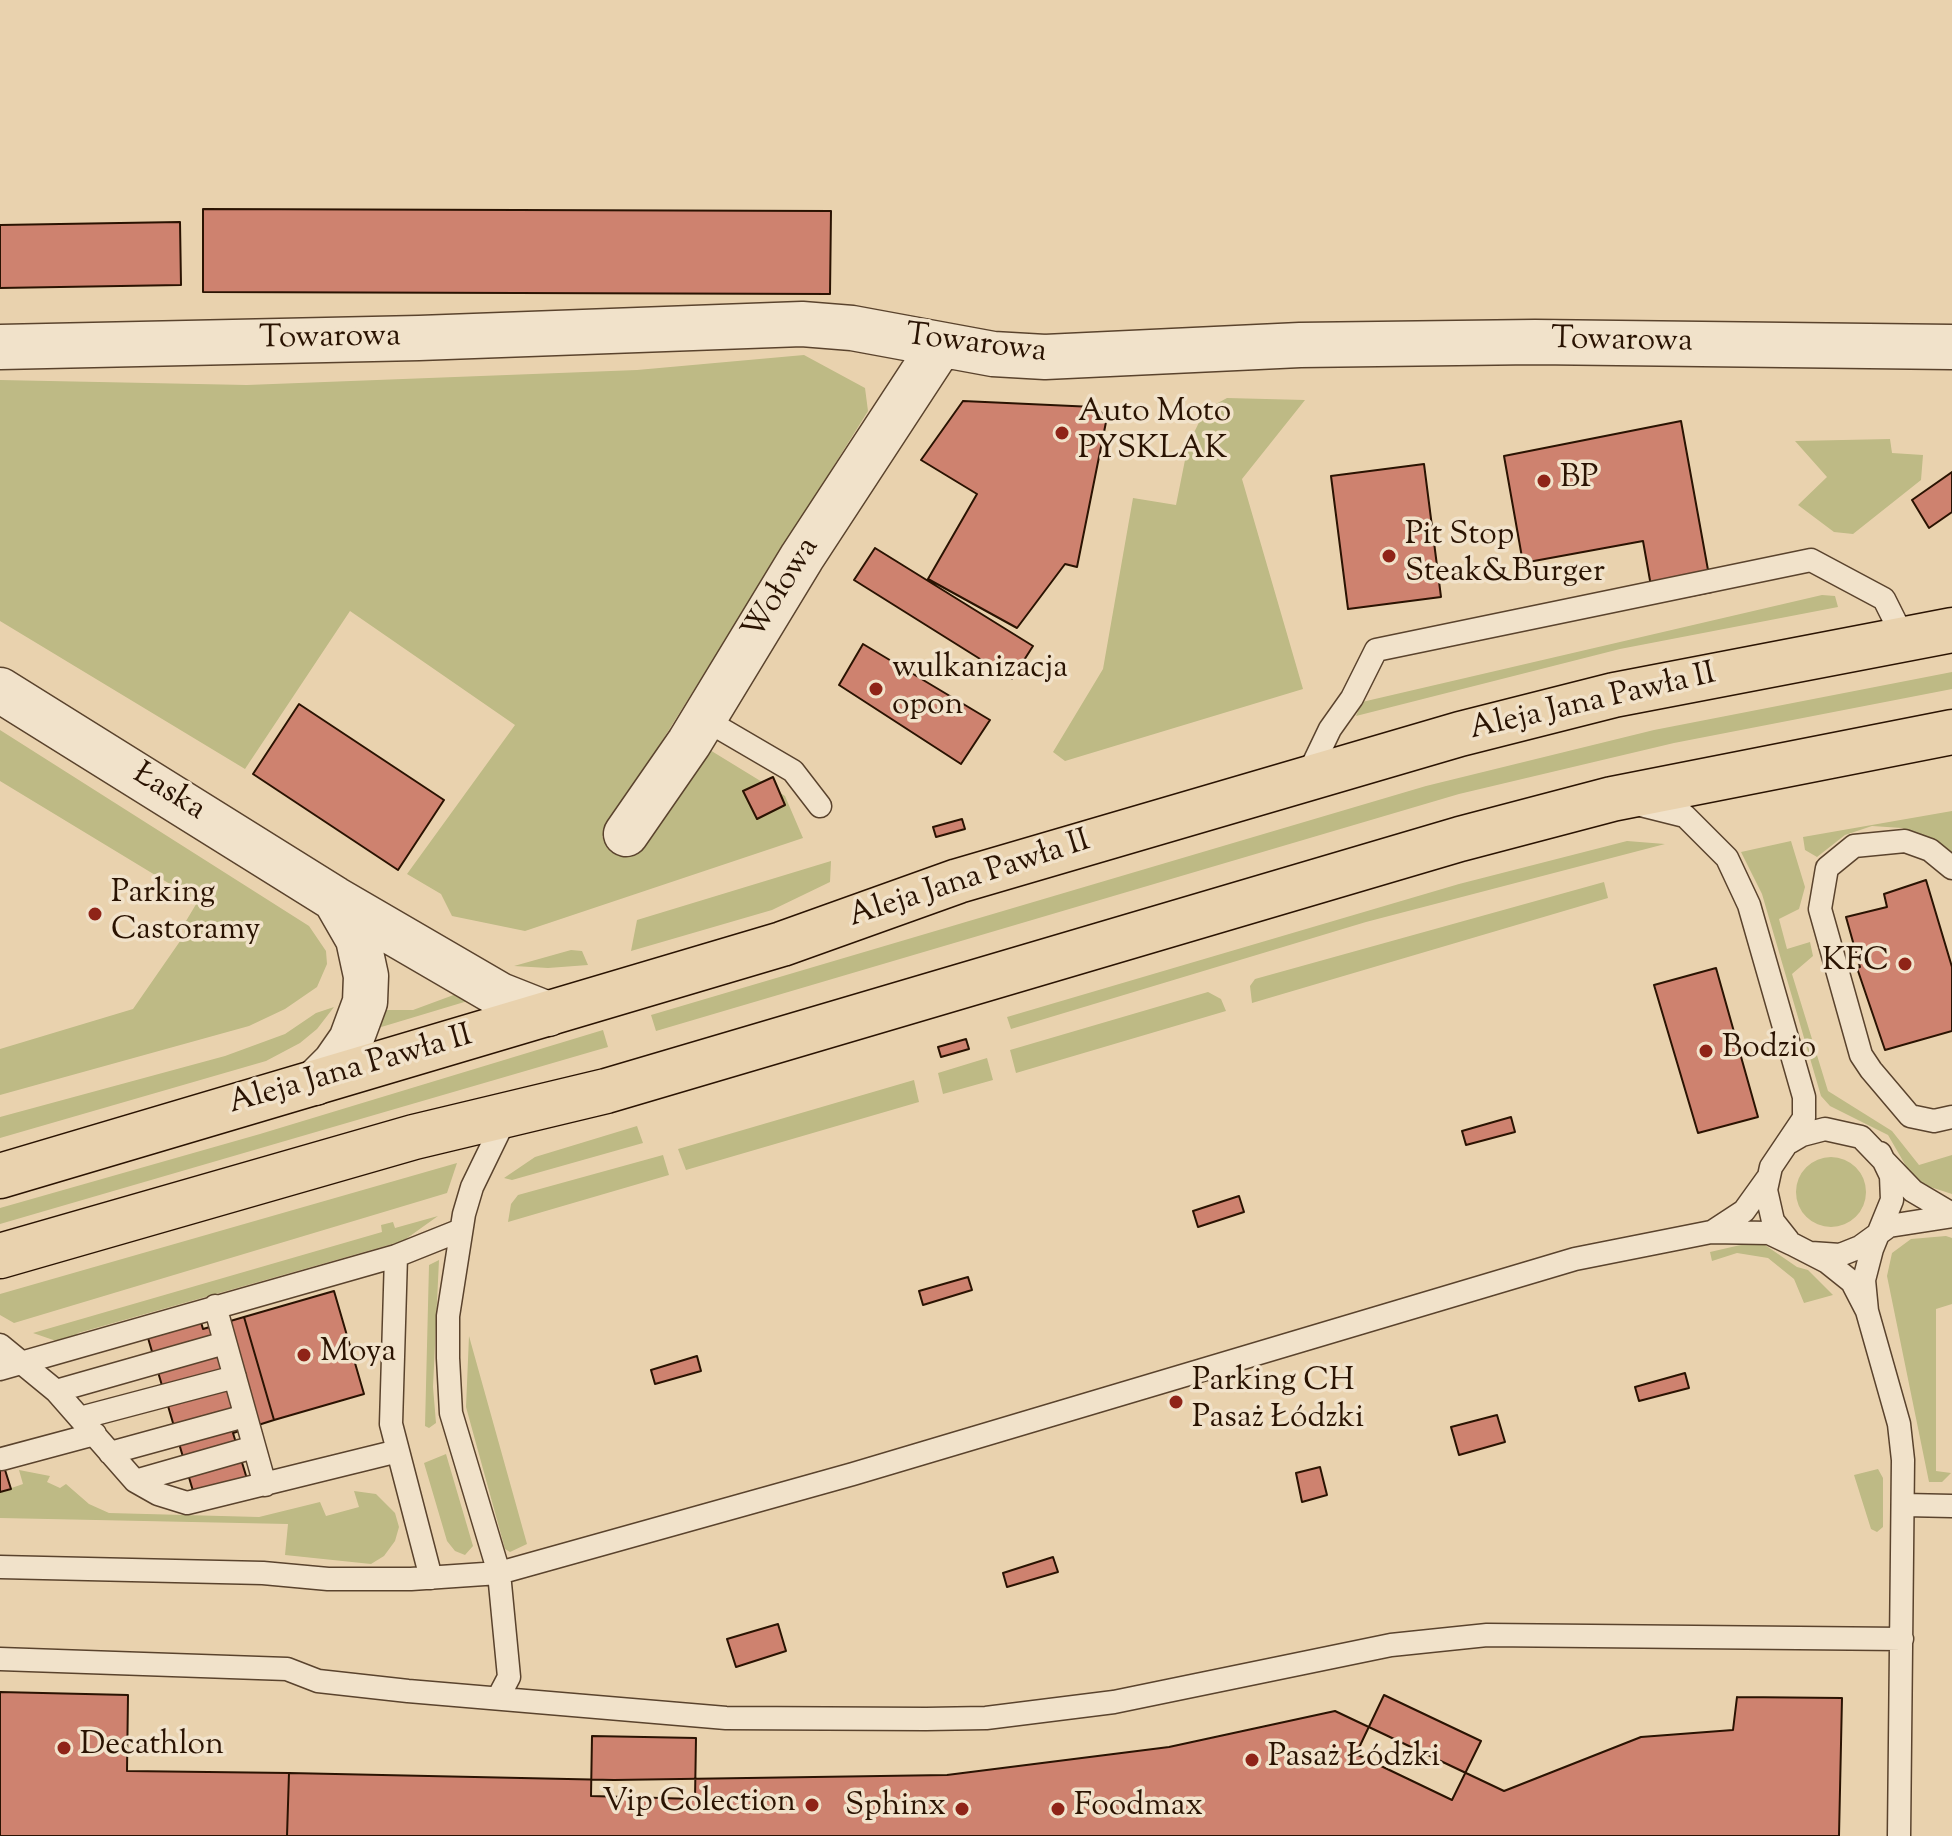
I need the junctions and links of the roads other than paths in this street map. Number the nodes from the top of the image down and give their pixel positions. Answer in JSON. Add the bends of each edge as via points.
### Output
{"nodes":[{"id":1,"x":940,"y":346,"type":"junction"},
{"id":2,"x":0,"y":347,"type":"edge"},
{"id":3,"x":1952,"y":347,"type":"edge"},
{"id":4,"x":1952,"y":630,"type":"edge"},
{"id":5,"x":1903,"y":637,"type":"junction"},
{"id":6,"x":0,"y":690,"type":"edge"},
{"id":7,"x":704,"y":719,"type":"junction"},
{"id":8,"x":1952,"y":732,"type":"edge"},
{"id":9,"x":1307,"y":777,"type":"junction"},
{"id":10,"x":1612,"y":799,"type":"junction"},
{"id":11,"x":820,"y":806,"type":"dead end"},
{"id":12,"x":626,"y":834,"type":"dead end"},
{"id":13,"x":1952,"y":868,"type":"edge"},
{"id":14,"x":335,"y":899,"type":"junction"},
{"id":15,"x":548,"y":1014,"type":"junction"},
{"id":16,"x":315,"y":1083,"type":"junction"},
{"id":17,"x":507,"y":1114,"type":"junction"},
{"id":18,"x":1952,"y":1117,"type":"edge"},
{"id":19,"x":1783,"y":1148,"type":"junction"},
{"id":20,"x":1880,"y":1153,"type":"junction"},
{"id":21,"x":0,"y":1176,"type":"edge"},
{"id":22,"x":1768,"y":1178,"type":"junction"},
{"id":23,"x":1952,"y":1215,"type":"edge"},
{"id":24,"x":461,"y":1230,"type":"junction"},
{"id":25,"x":1711,"y":1232,"type":"junction"},
{"id":26,"x":1878,"y":1232,"type":"junction"},
{"id":27,"x":1801,"y":1248,"type":"junction"},
{"id":28,"x":0,"y":1256,"type":"edge"},
{"id":29,"x":396,"y":1256,"type":"junction"},
{"id":30,"x":215,"y":1306,"type":"junction"},
{"id":31,"x":1867,"y":1311,"type":"junction"},
{"id":32,"x":225,"y":1343,"type":"junction"},
{"id":33,"x":0,"y":1345,"type":"edge"},
{"id":34,"x":24,"y":1361,"type":"junction"},
{"id":35,"x":0,"y":1369,"type":"edge"},
{"id":36,"x":235,"y":1377,"type":"junction"},
{"id":37,"x":56,"y":1391,"type":"junction"},
{"id":38,"x":245,"y":1416,"type":"junction"},
{"id":39,"x":87,"y":1426,"type":"junction"},
{"id":40,"x":254,"y":1447,"type":"junction"},
{"id":41,"x":398,"y":1451,"type":"junction"},
{"id":42,"x":110,"y":1453,"type":"junction"},
{"id":43,"x":2,"y":1459,"type":"edge"},
{"id":44,"x":135,"y":1481,"type":"junction"},
{"id":45,"x":265,"y":1485,"type":"junction"},
{"id":46,"x":1905,"y":1505,"type":"junction"},
{"id":47,"x":1952,"y":1506,"type":"edge"},
{"id":48,"x":0,"y":1567,"type":"edge"},
{"id":49,"x":499,"y":1573,"type":"junction"},
{"id":50,"x":421,"y":1579,"type":"junction"},
{"id":51,"x":1902,"y":1639,"type":"junction"},
{"id":52,"x":0,"y":1659,"type":"edge"},
{"id":53,"x":498,"y":1698,"type":"junction"},
{"id":54,"x":1899,"y":1836,"type":"edge"}],
"edges":[{"from":1,"to":2,"type":"street","name":"Towarowa","via":[[802,324]]},
{"from":1,"to":3,"type":"street","name":"Towarowa","via":[[1045,357],[1300,345],[1535,342]]},
{"from":1,"to":7,"type":"street","name":"Wołowa"},
{"from":4,"to":5,"type":"main road","name":"Aleja Jana Pawła II"},
{"from":5,"to":9,"type":"main road","name":"Aleja Jana Pawła II","via":[[1614,695]]},
{"from":5,"to":9,"type":"lane","via":[[1884,599],[1811,560],[1376,650]]},
{"from":6,"to":14,"type":"street","name":"Łaska"},
{"from":7,"to":11,"type":"lane","via":[[793,771]]},
{"from":7,"to":12,"type":"street","name":"Wołowa"},
{"from":8,"to":10,"type":"main road"},
{"from":9,"to":15,"type":"main road","name":"Aleja Jana Pawła II","via":[[958,881],[782,944]]},
{"from":10,"to":17,"type":"main road","via":[[1444,843],[606,1091]]},
{"from":10,"to":19,"type":"lane","via":[[1685,816],[1712,840],[1737,876],[1804,1097],[1804,1118]]},
{"from":13,"to":18,"type":"lane","via":[[1930,850],[1905,841],[1854,846],[1827,868],[1820,909],[1866,1062],[1910,1116],[1934,1121]]},
{"from":14,"to":15,"type":"street","name":"Łaska","via":[[500,995]]},
{"from":14,"to":16,"type":"street","name":"Łaska","via":[[358,939],[365,1002],[351,1040]]},
{"from":15,"to":16,"type":"main road","name":"Aleja Jana Pawła II"},
{"from":16,"to":21,"type":"main road","name":"Aleja Jana Pawła II"},
{"from":17,"to":24,"type":"lane","via":[[472,1187]]},
{"from":17,"to":28,"type":"main road"},
{"from":19,"to":20,"type":"lane","via":[[1802,1135],[1825,1129],[1861,1137]]},
{"from":19,"to":22,"type":"lane"},
{"from":20,"to":23,"type":"lane","via":[[1913,1191]]},
{"from":20,"to":26,"type":"lane","via":[[1893,1188]]},
{"from":22,"to":25,"type":"lane","via":[[1744,1211]]},
{"from":22,"to":27,"type":"lane","via":[[1769,1212],[1778,1230]]},
{"from":23,"to":26,"type":"lane"},
{"from":24,"to":29,"type":"lane"},
{"from":24,"to":49,"type":"lane","via":[[448,1316],[451,1413]]},
{"from":25,"to":27,"type":"lane","via":[[1769,1233]]},
{"from":25,"to":49,"type":"lane","via":[[1575,1259],[853,1474]]},
{"from":26,"to":27,"type":"lane","via":[[1850,1252],[1830,1255]]},
{"from":26,"to":31,"type":"lane","via":[[1864,1280]]},
{"from":27,"to":31,"type":"lane","via":[[1852,1282]]},
{"from":29,"to":30,"type":"lane"},
{"from":29,"to":41,"type":"lane","via":[[391,1408]]},
{"from":30,"to":32,"type":"lane"},
{"from":30,"to":34,"type":"lane"},
{"from":31,"to":46,"type":"lane","via":[[1899,1424]]},
{"from":32,"to":36,"type":"lane"},
{"from":32,"to":37,"type":"lane"},
{"from":33,"to":34,"type":"lane"},
{"from":34,"to":35,"type":"lane"},
{"from":34,"to":37,"type":"lane"},
{"from":36,"to":38,"type":"lane"},
{"from":36,"to":39,"type":"lane"},
{"from":37,"to":39,"type":"lane"},
{"from":38,"to":40,"type":"lane"},
{"from":38,"to":42,"type":"lane"},
{"from":39,"to":42,"type":"lane"},
{"from":39,"to":43,"type":"lane"},
{"from":40,"to":44,"type":"lane"},
{"from":40,"to":45,"type":"lane"},
{"from":41,"to":45,"type":"lane"},
{"from":41,"to":50,"type":"lane"},
{"from":42,"to":44,"type":"lane"},
{"from":44,"to":45,"type":"lane","via":[[187,1503]]},
{"from":46,"to":47,"type":"lane"},
{"from":46,"to":51,"type":"lane"},
{"from":48,"to":50,"type":"lane"},
{"from":49,"to":50,"type":"lane"},
{"from":49,"to":53,"type":"lane","via":[[509,1677]]},
{"from":51,"to":53,"type":"lane","via":[[1487,1635],[1391,1645],[1114,1702],[986,1718],[726,1718]]},
{"from":51,"to":54,"type":"lane"},
{"from":52,"to":53,"type":"lane","via":[[287,1669],[318,1681]]}]}
